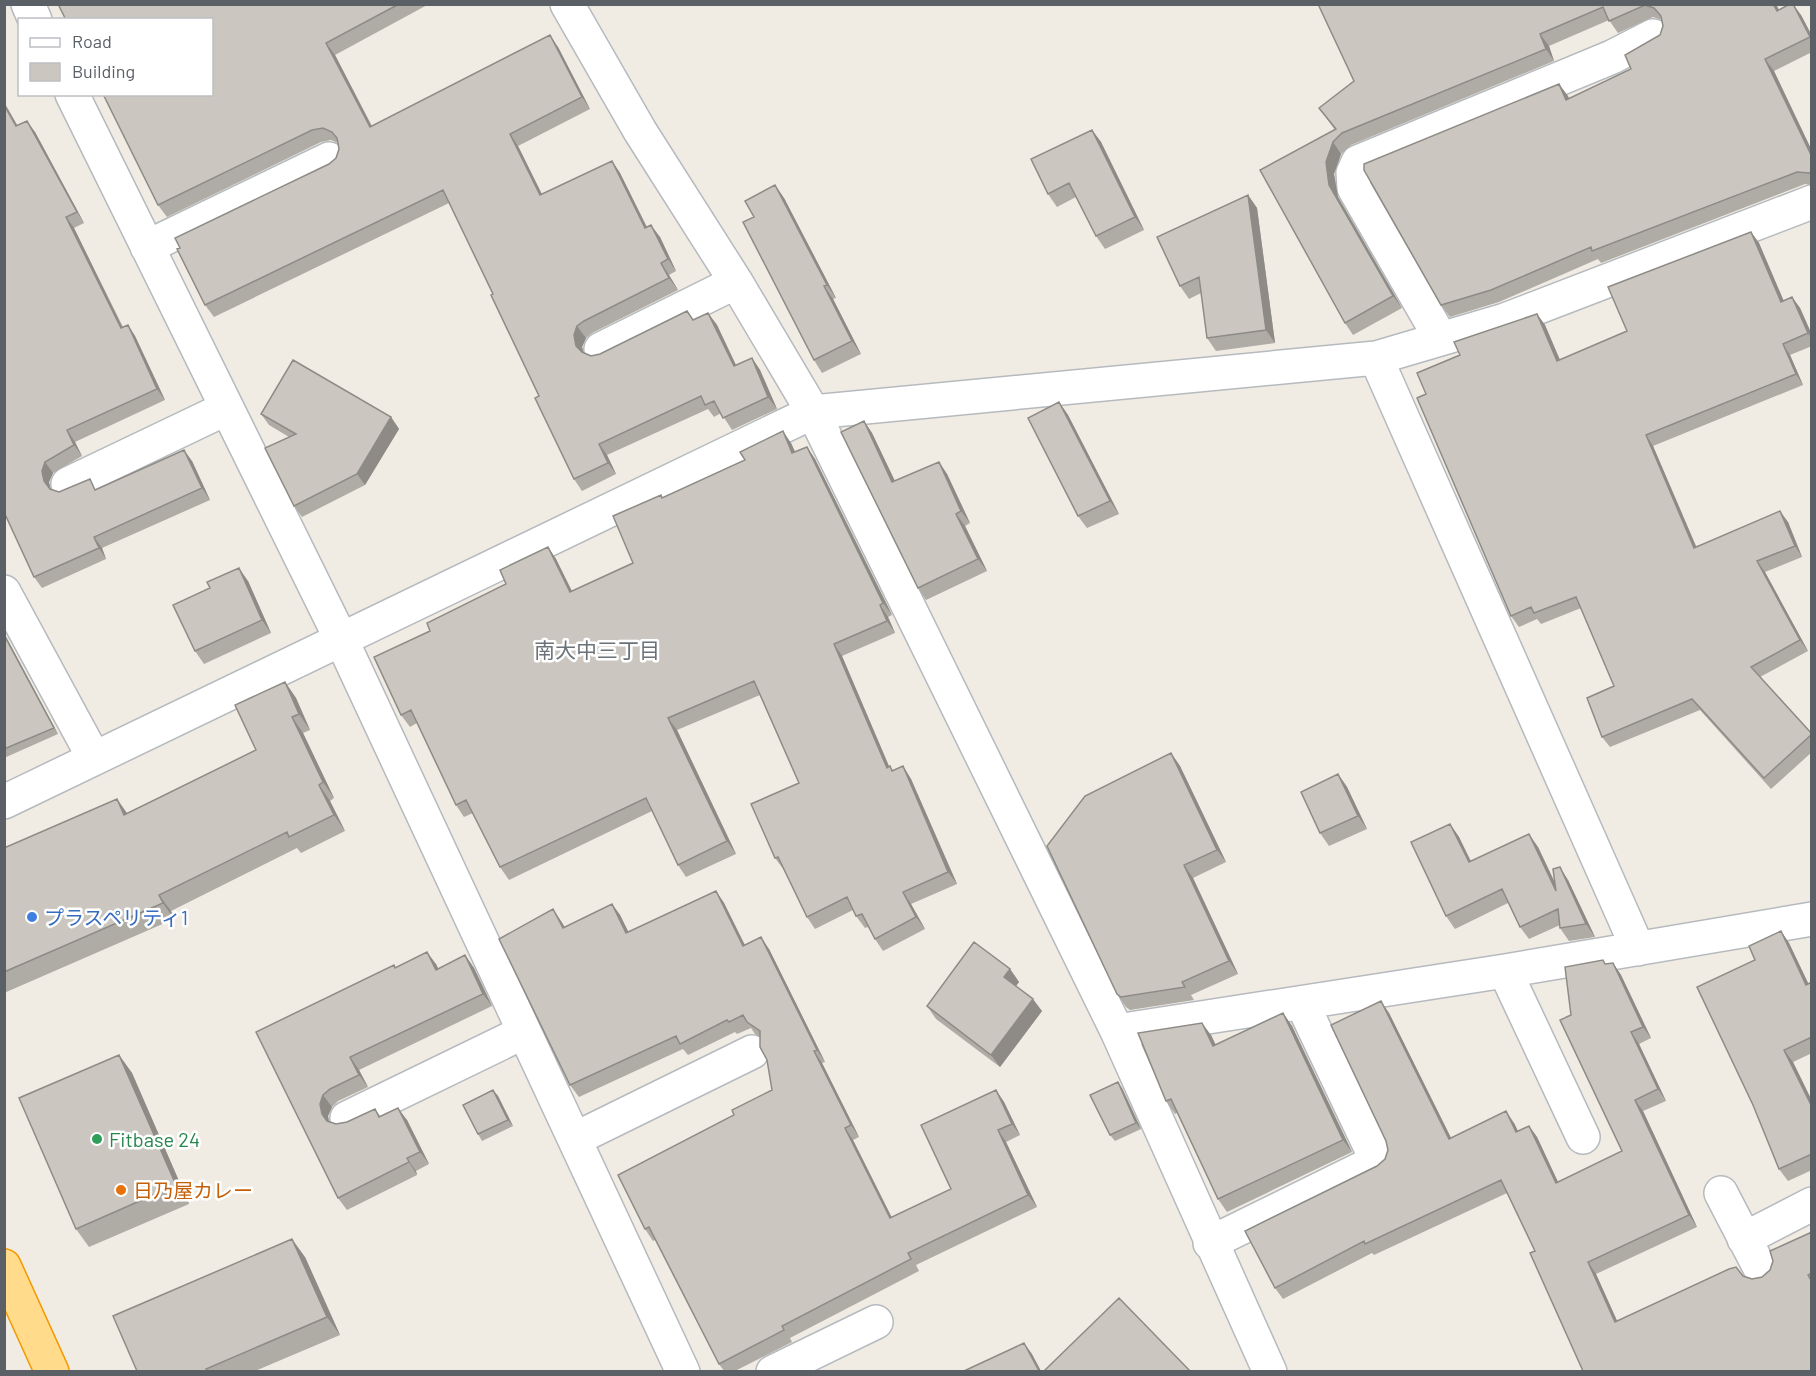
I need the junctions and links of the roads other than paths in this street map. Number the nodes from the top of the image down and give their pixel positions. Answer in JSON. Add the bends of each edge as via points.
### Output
{"nodes":[{"id":1,"x":28,"y":4,"type":"edge"},
{"id":2,"x":567,"y":4,"type":"edge"},
{"id":3,"x":34,"y":18,"type":"edge"},
{"id":4,"x":1653,"y":36,"type":"edge"},
{"id":5,"x":73,"y":96,"type":"edge"},
{"id":6,"x":329,"y":159,"type":"dead end"},
{"id":7,"x":1812,"y":201,"type":"edge"},
{"id":8,"x":147,"y":247,"type":"junction"},
{"id":9,"x":736,"y":282,"type":"junction"},
{"id":10,"x":1441,"y":339,"type":"junction"},
{"id":11,"x":601,"y":349,"type":"dead end"},
{"id":12,"x":1376,"y":358,"type":"junction"},
{"id":13,"x":227,"y":408,"type":"junction"},
{"id":14,"x":813,"y":412,"type":"junction"},
{"id":15,"x":68,"y":484,"type":"dead end"},
{"id":16,"x":4,"y":592,"type":"edge"},
{"id":17,"x":342,"y":641,"type":"junction"},
{"id":18,"x":94,"y":758,"type":"junction"},
{"id":19,"x":4,"y":802,"type":"edge"},
{"id":20,"x":1812,"y":919,"type":"edge"},
{"id":21,"x":1638,"y":949,"type":"junction"},
{"id":22,"x":1505,"y":971,"type":"junction"},
{"id":23,"x":1302,"y":1003,"type":"junction"},
{"id":24,"x":1117,"y":1031,"type":"junction"},
{"id":25,"x":524,"y":1032,"type":"junction"},
{"id":26,"x":752,"y":1052,"type":"dead end"},
{"id":27,"x":347,"y":1118,"type":"dead end"},
{"id":28,"x":1583,"y":1137,"type":"dead end"},
{"id":29,"x":575,"y":1139,"type":"junction"},
{"id":30,"x":1721,"y":1193,"type":"dead end"},
{"id":31,"x":1812,"y":1204,"type":"edge"},
{"id":32,"x":1744,"y":1239,"type":"junction"},
{"id":33,"x":1210,"y":1243,"type":"junction"},
{"id":34,"x":4,"y":1266,"type":"edge"},
{"id":35,"x":1762,"y":1272,"type":"dead end"},
{"id":36,"x":876,"y":1322,"type":"dead end"},
{"id":37,"x":52,"y":1371,"type":"edge"},
{"id":38,"x":683,"y":1371,"type":"edge"},
{"id":39,"x":773,"y":1371,"type":"edge"},
{"id":40,"x":1270,"y":1371,"type":"edge"}],
"edges":[{"from":1,"to":3,"type":"street"},
{"from":2,"to":9,"type":"street","via":[[640,131]]},
{"from":4,"to":10,"type":"street","via":[[1612,57],[1358,162],[1353,173],[1354,188]]},
{"from":5,"to":8,"type":"street"},
{"from":6,"to":8,"type":"street"},
{"from":7,"to":10,"type":"street","via":[[1505,320]]},
{"from":8,"to":13,"type":"street"},
{"from":9,"to":11,"type":"street"},
{"from":9,"to":14,"type":"street"},
{"from":10,"to":12,"type":"street"},
{"from":12,"to":14,"type":"street"},
{"from":12,"to":21,"type":"street"},
{"from":13,"to":15,"type":"street"},
{"from":13,"to":17,"type":"street"},
{"from":14,"to":17,"type":"street"},
{"from":14,"to":24,"type":"street"},
{"from":16,"to":18,"type":"street"},
{"from":17,"to":18,"type":"street"},
{"from":17,"to":25,"type":"street"},
{"from":18,"to":19,"type":"street"},
{"from":20,"to":21,"type":"street"},
{"from":21,"to":22,"type":"street"},
{"from":22,"to":23,"type":"street"},
{"from":22,"to":28,"type":"street"},
{"from":23,"to":24,"type":"street"},
{"from":23,"to":33,"type":"street","via":[[1377,1161]]},
{"from":24,"to":33,"type":"street"},
{"from":25,"to":27,"type":"street"},
{"from":25,"to":29,"type":"street"},
{"from":26,"to":29,"type":"street"},
{"from":29,"to":38,"type":"street"},
{"from":30,"to":32,"type":"street"},
{"from":31,"to":32,"type":"street"},
{"from":32,"to":35,"type":"street"},
{"from":33,"to":40,"type":"street"},
{"from":34,"to":37,"type":"highway"},
{"from":36,"to":39,"type":"street"}]}
